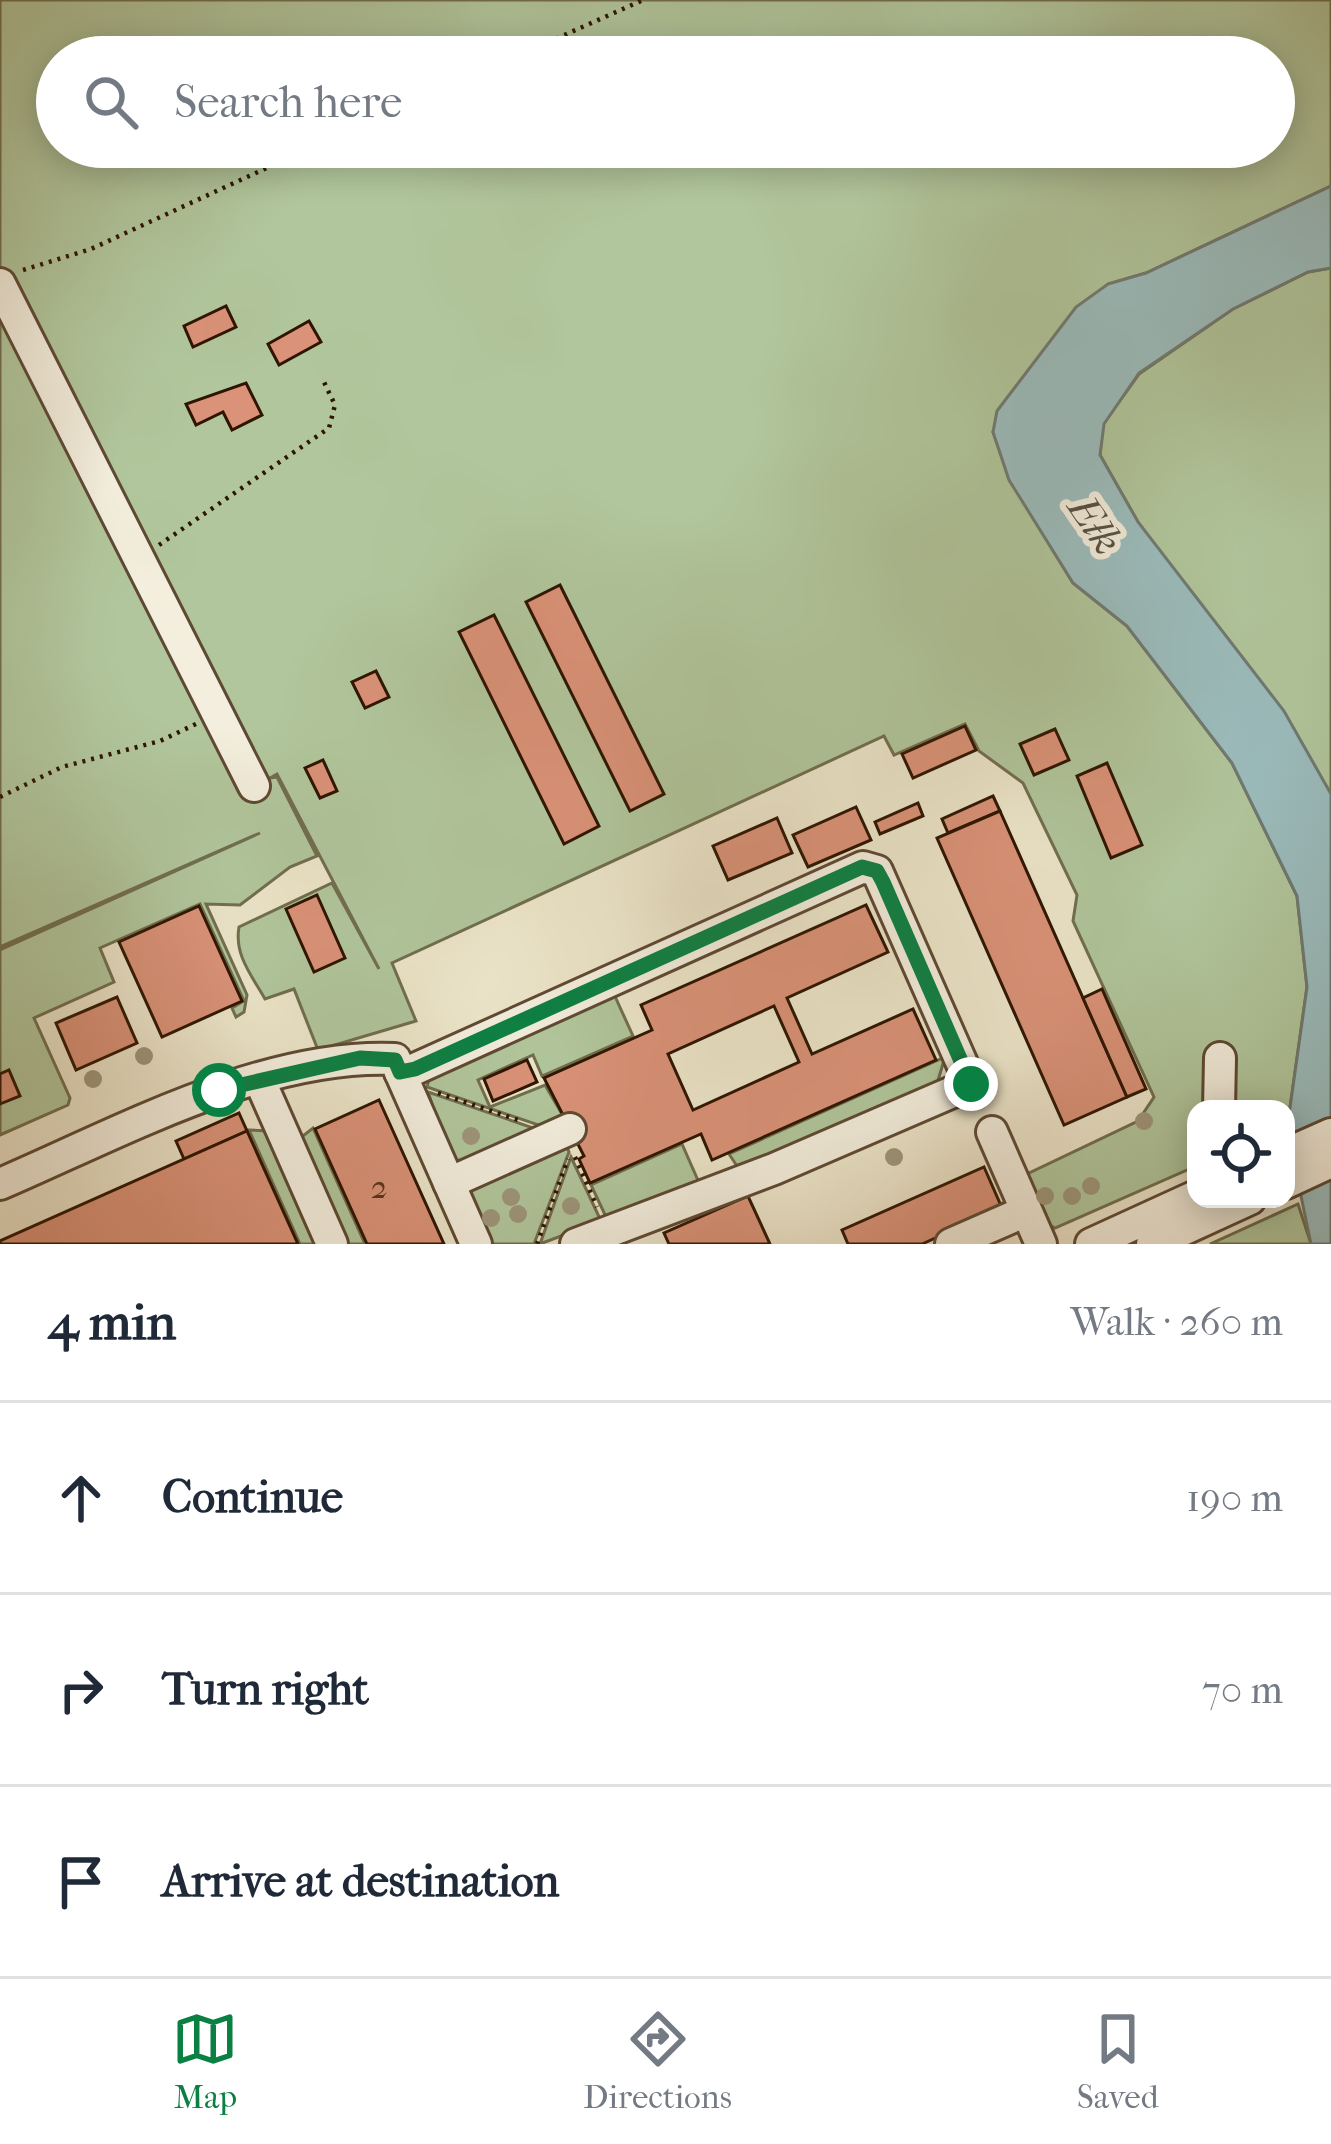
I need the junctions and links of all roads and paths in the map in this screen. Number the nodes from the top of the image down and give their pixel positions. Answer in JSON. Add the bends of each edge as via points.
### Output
{"nodes":[{"id":1,"x":643,"y":0,"type":"edge"},
{"id":2,"x":562,"y":36,"type":"edge"},
{"id":3,"x":266,"y":168,"type":"edge"},
{"id":4,"x":11,"y":277,"type":"edge"},
{"id":5,"x":322,"y":380,"type":"dead end"},
{"id":6,"x":140,"y":559,"type":"junction"},
{"id":7,"x":217,"y":711,"type":"junction"},
{"id":8,"x":254,"y":786,"type":"dead end"},
{"id":9,"x":0,"y":797,"type":"edge"},
{"id":10,"x":1220,"y":1058,"type":"dead end"},
{"id":11,"x":400,"y":1072,"type":"junction"},
{"id":12,"x":260,"y":1081,"type":"junction"},
{"id":13,"x":1219,"y":1100,"type":"edge"},
{"id":14,"x":992,"y":1132,"type":"dead end"},
{"id":15,"x":1331,"y":1134,"type":"edge"},
{"id":16,"x":571,"y":1140,"type":"joint"},
{"id":17,"x":1295,"y":1150,"type":"edge"},
{"id":18,"x":1331,"y":1162,"type":"edge"},
{"id":19,"x":1295,"y":1179,"type":"edge"},
{"id":20,"x":0,"y":1184,"type":"edge"},
{"id":21,"x":449,"y":1184,"type":"junction"},
{"id":22,"x":1187,"y":1200,"type":"edge"},
{"id":23,"x":1230,"y":1208,"type":"edge"},
{"id":24,"x":1026,"y":1211,"type":"junction"},
{"id":25,"x":332,"y":1244,"type":"edge"},
{"id":26,"x":476,"y":1244,"type":"edge"},
{"id":27,"x":537,"y":1244,"type":"edge"},
{"id":28,"x":576,"y":1244,"type":"edge"},
{"id":29,"x":951,"y":1244,"type":"edge"},
{"id":30,"x":1041,"y":1244,"type":"edge"},
{"id":31,"x":1091,"y":1244,"type":"edge"},
{"id":32,"x":1152,"y":1244,"type":"edge"}],
"edges":[{"from":1,"to":2,"type":"path"},
{"from":3,"to":4,"type":"path"},
{"from":4,"to":6,"type":"street"},
{"from":5,"to":6,"type":"path","via":[[334,405],[329,428]]},
{"from":6,"to":7,"type":"street"},
{"from":7,"to":8,"type":"street"},
{"from":7,"to":9,"type":"path","via":[[160,741],[62,767]]},
{"from":10,"to":13,"type":"street"},
{"from":11,"to":12,"type":"street","via":[[395,1060],[360,1058]]},
{"from":11,"to":21,"type":"street"},
{"from":11,"to":28,"type":"street","via":[[862,867],[877,871],[971,1084]]},
{"from":12,"to":20,"type":"street","via":[[219,1090]]},
{"from":12,"to":25,"type":"street"},
{"from":14,"to":24,"type":"street"},
{"from":15,"to":17,"type":"street"},
{"from":16,"to":21,"type":"street"},
{"from":16,"to":27,"type":"path"},
{"from":18,"to":19,"type":"street"},
{"from":21,"to":26,"type":"street"},
{"from":22,"to":31,"type":"street"},
{"from":23,"to":32,"type":"street"},
{"from":24,"to":29,"type":"street"},
{"from":24,"to":30,"type":"street"}]}
